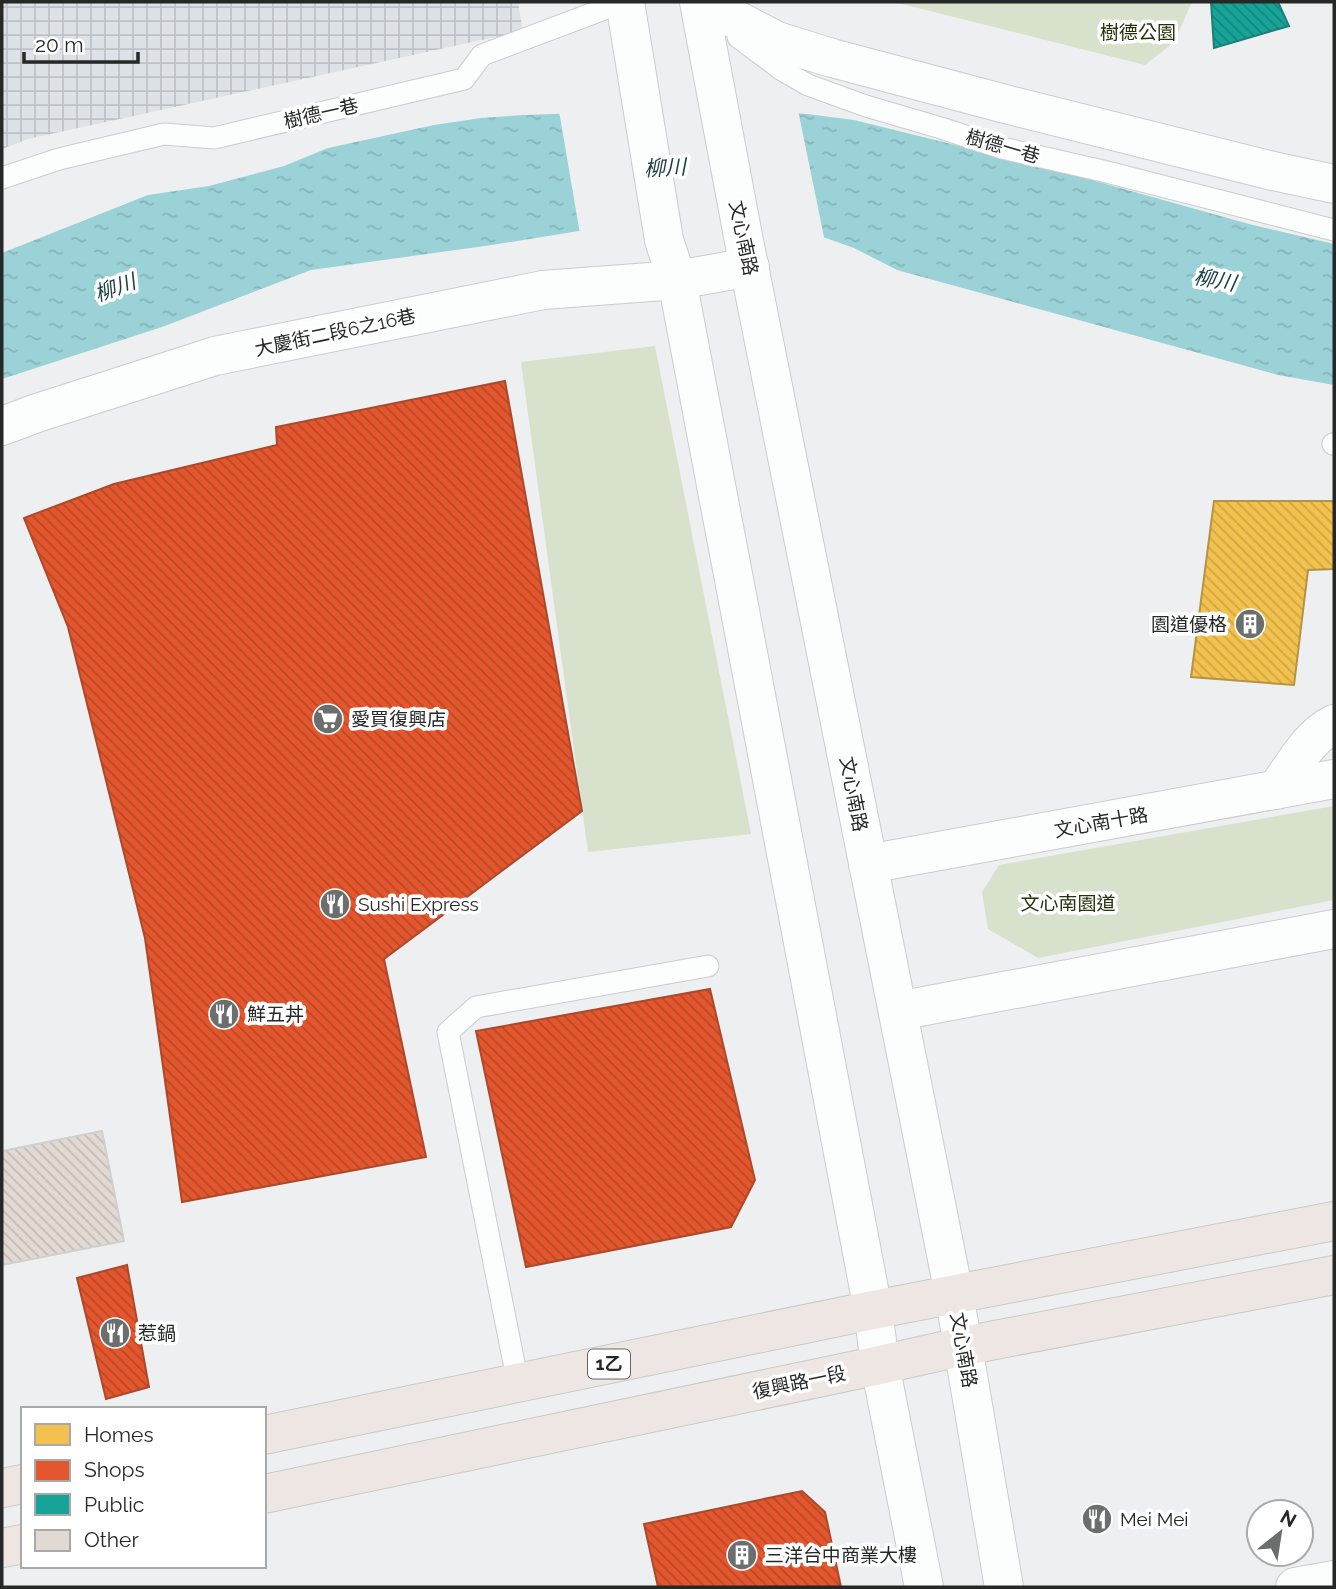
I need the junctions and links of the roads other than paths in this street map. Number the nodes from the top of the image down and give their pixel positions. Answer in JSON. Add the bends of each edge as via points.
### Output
{"nodes":[{"id":1,"x":624,"y":2,"type":"edge"},
{"id":2,"x":700,"y":2,"type":"edge"},
{"id":3,"x":2,"y":178,"type":"edge"},
{"id":4,"x":1334,"y":184,"type":"edge"},
{"id":5,"x":1334,"y":230,"type":"edge"},
{"id":6,"x":747,"y":251,"type":"junction"},
{"id":7,"x":677,"y":280,"type":"junction"},
{"id":8,"x":2,"y":426,"type":"edge"},
{"id":9,"x":1334,"y":724,"type":"edge"},
{"id":10,"x":1334,"y":779,"type":"edge"},
{"id":11,"x":1276,"y":790,"type":"junction"},
{"id":12,"x":868,"y":864,"type":"junction"},
{"id":13,"x":1334,"y":929,"type":"edge"},
{"id":14,"x":708,"y":966,"type":"dead end"},
{"id":15,"x":898,"y":1011,"type":"junction"},
{"id":16,"x":1334,"y":1221,"type":"edge"},
{"id":17,"x":1334,"y":1275,"type":"edge"},
{"id":18,"x":954,"y":1294,"type":"junction"},
{"id":19,"x":873,"y":1310,"type":"junction"},
{"id":20,"x":964,"y":1346,"type":"junction"},
{"id":21,"x":880,"y":1365,"type":"junction"},
{"id":22,"x":518,"y":1383,"type":"junction"},
{"id":23,"x":266,"y":1435,"type":"edge"},
{"id":24,"x":21,"y":1483,"type":"edge"},
{"id":25,"x":2,"y":1488,"type":"edge"},
{"id":26,"x":266,"y":1494,"type":"edge"},
{"id":27,"x":21,"y":1544,"type":"edge"},
{"id":28,"x":2,"y":1548,"type":"edge"},
{"id":29,"x":1334,"y":1580,"type":"edge"},
{"id":30,"x":924,"y":1587,"type":"edge"},
{"id":31,"x":1004,"y":1587,"type":"edge"},
{"id":32,"x":1295,"y":1587,"type":"edge"}],
"edges":[{"from":1,"to":3,"type":"lane","name":"樹德一巷","via":[[482,55],[464,79],[214,138],[164,134]]},
{"from":1,"to":7,"type":"main road","via":[[664,240]]},
{"from":2,"to":4,"type":"main road","via":[[777,41],[832,58]]},
{"from":2,"to":5,"type":"lane","name":"樹德一巷","via":[[720,24],[782,70],[808,85],[866,106],[1002,148]]},
{"from":2,"to":6,"type":"main road","name":"文心南路"},
{"from":6,"to":7,"type":"main road","name":"大慶街二段6之16巷"},
{"from":6,"to":12,"type":"main road","name":"文心南路"},
{"from":7,"to":8,"type":"main road","name":"大慶街二段6之16巷","via":[[542,290],[215,356]]},
{"from":7,"to":19,"type":"main road"},
{"from":9,"to":11,"type":"main road","via":[[1309,744]]},
{"from":10,"to":11,"type":"main road","name":"文心南十路"},
{"from":11,"to":12,"type":"main road","name":"文心南十路"},
{"from":12,"to":15,"type":"main road","name":"文心南路"},
{"from":13,"to":15,"type":"main road"},
{"from":14,"to":22,"type":"lane","via":[[476,1007],[448,1032]]},
{"from":15,"to":18,"type":"main road","name":"文心南路"},
{"from":16,"to":18,"type":"main road","number":"1乙"},
{"from":17,"to":20,"type":"main road","name":"復興路一段"},
{"from":18,"to":19,"type":"main road","number":"1乙"},
{"from":18,"to":20,"type":"main road","name":"文心南路"},
{"from":19,"to":21,"type":"main road"},
{"from":19,"to":22,"type":"main road","number":"1乙"},
{"from":20,"to":21,"type":"main road","name":"復興路一段"},
{"from":20,"to":31,"type":"main road","name":"文心南路"},
{"from":21,"to":26,"type":"main road","name":"復興路一段"},
{"from":21,"to":30,"type":"main road"},
{"from":22,"to":23,"type":"main road","number":"1乙"},
{"from":24,"to":25,"type":"main road"},
{"from":27,"to":28,"type":"main road"},
{"from":29,"to":32,"type":"main road"}]}
